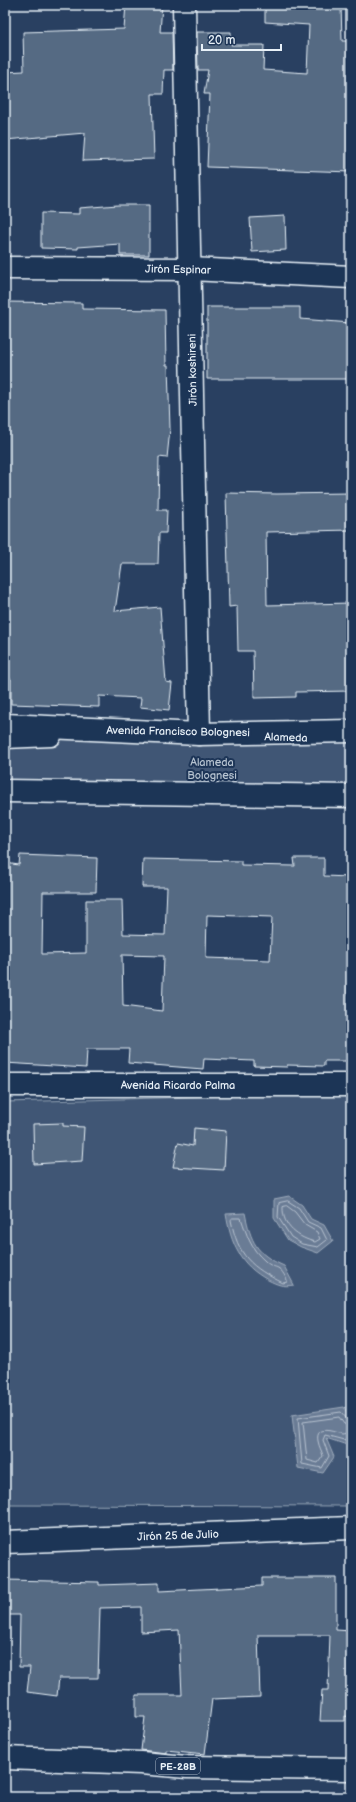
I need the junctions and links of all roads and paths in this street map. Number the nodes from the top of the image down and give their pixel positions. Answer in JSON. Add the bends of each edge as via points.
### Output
{"nodes":[{"id":1,"x":184,"y":5,"type":"edge"},
{"id":2,"x":5,"y":268,"type":"edge"},
{"id":3,"x":190,"y":269,"type":"junction"},
{"id":4,"x":351,"y":277,"type":"edge"},
{"id":5,"x":5,"y":725,"type":"edge"},
{"id":6,"x":351,"y":731,"type":"edge"},
{"id":7,"x":199,"y":734,"type":"junction"},
{"id":8,"x":5,"y":738,"type":"edge"},
{"id":9,"x":351,"y":739,"type":"edge"},
{"id":10,"x":5,"y":791,"type":"edge"},
{"id":11,"x":351,"y":796,"type":"edge"},
{"id":12,"x":5,"y":1085,"type":"edge"},
{"id":13,"x":351,"y":1085,"type":"edge"},
{"id":14,"x":351,"y":1528,"type":"edge"},
{"id":15,"x":5,"y":1542,"type":"edge"},
{"id":16,"x":5,"y":1758,"type":"edge"},
{"id":17,"x":351,"y":1769,"type":"edge"}],
"edges":[{"from":1,"to":3,"type":"main road","name":"Jirón koshireni"},
{"from":2,"to":3,"type":"main road","name":"Jirón Espinar"},
{"from":3,"to":4,"type":"main road","name":"Jirón Espinar"},
{"from":3,"to":7,"type":"main road","name":"Jirón koshireni"},
{"from":5,"to":7,"type":"main road","name":"Avenida Francisco Bolognesi"},
{"from":6,"to":7,"type":"main road","name":"Avenida Francisco Bolognesi"},
{"from":7,"to":8,"type":"street","name":"Alameda"},
{"from":7,"to":9,"type":"street","name":"Alameda"},
{"from":10,"to":11,"type":"main road"},
{"from":12,"to":13,"type":"main road","name":"Avenida Ricardo Palma"},
{"from":14,"to":15,"type":"main road","name":"Jirón 25 de Julio"},
{"from":16,"to":17,"type":"main road","number":"PE-28B","via":[[187,1767]]}]}
